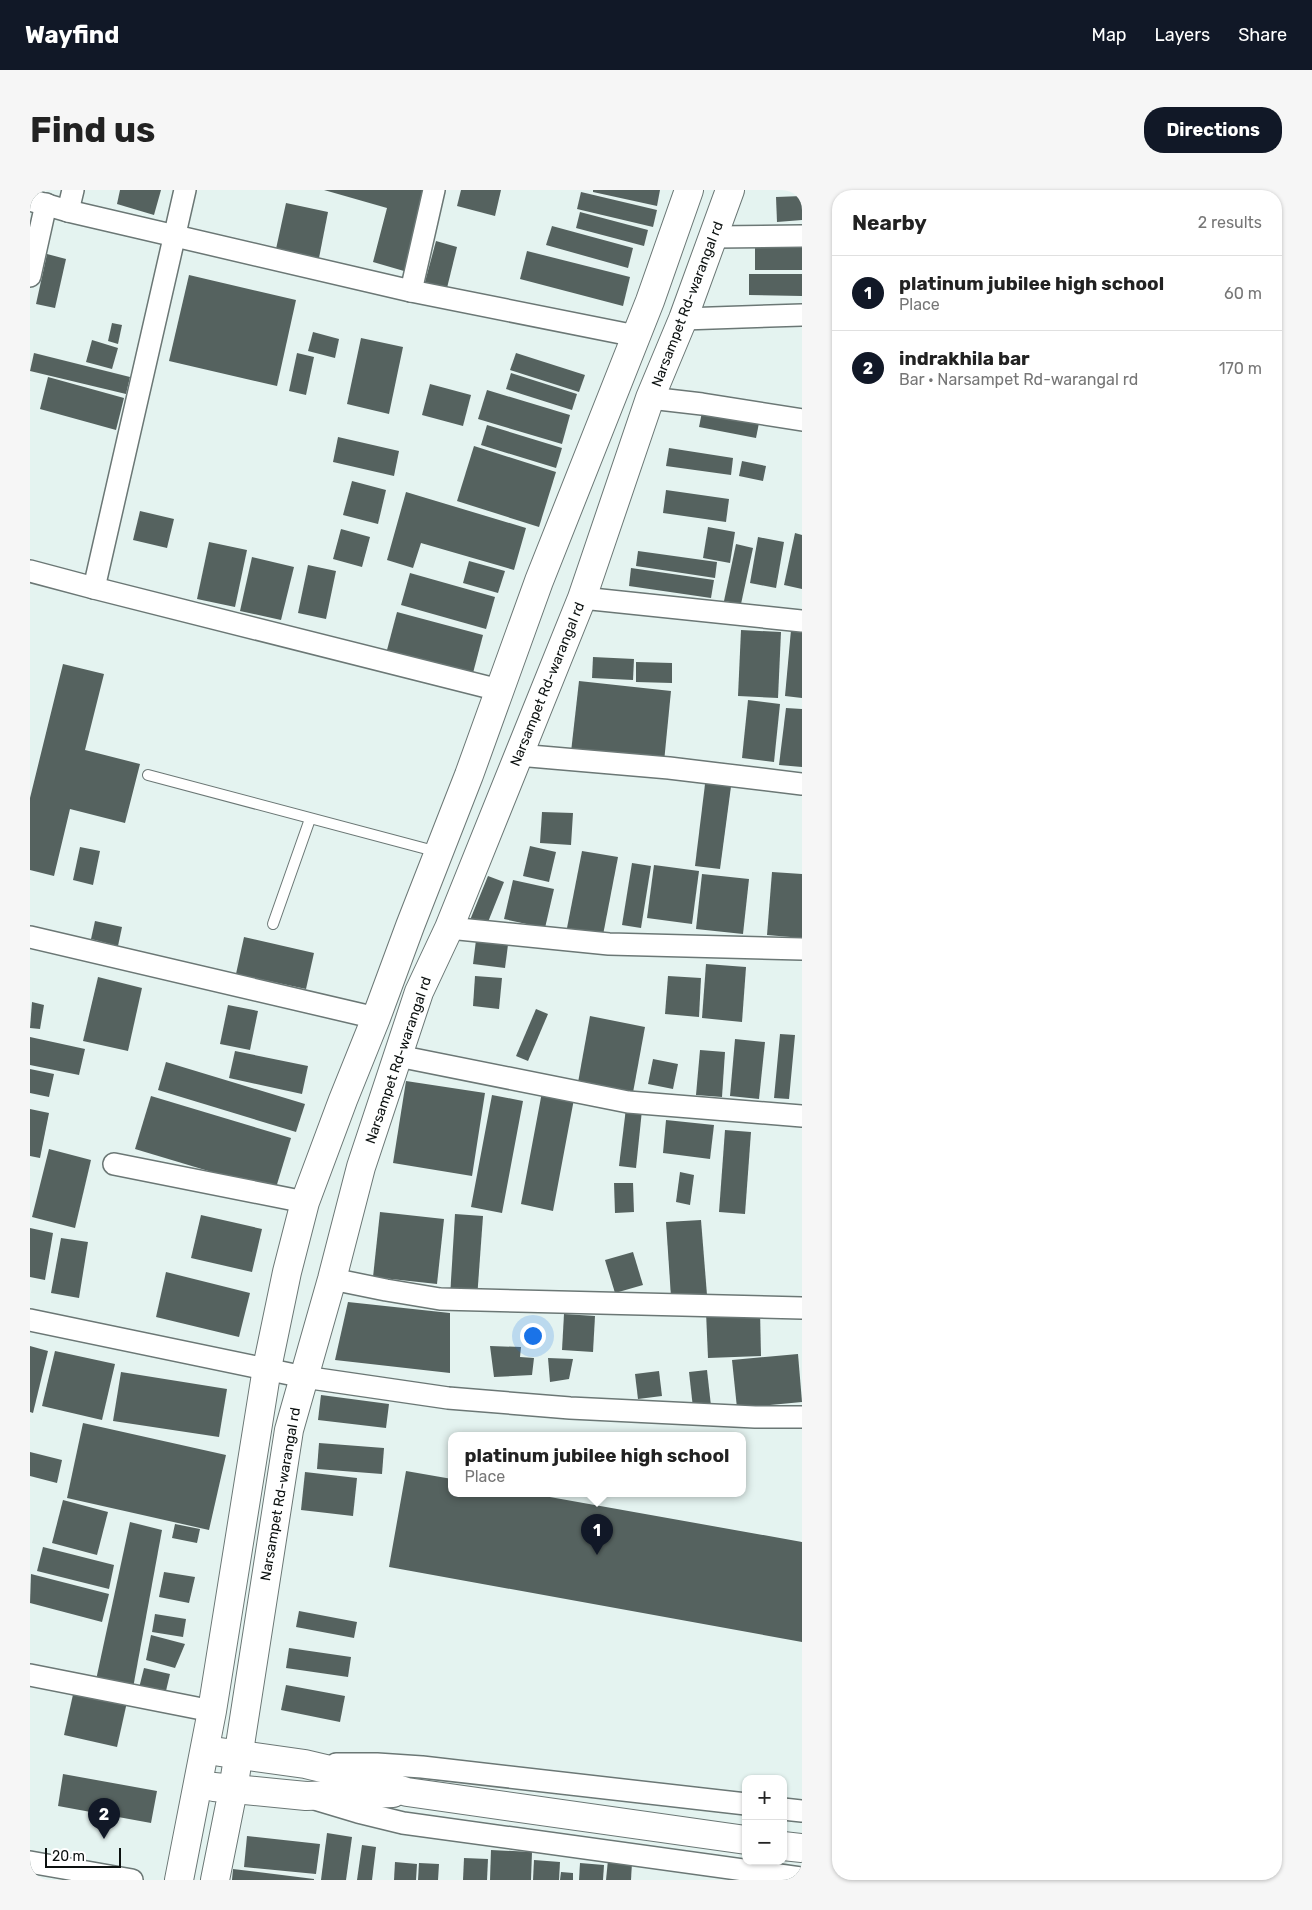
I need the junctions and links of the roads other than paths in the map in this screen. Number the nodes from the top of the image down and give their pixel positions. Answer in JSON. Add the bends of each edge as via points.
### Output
{"nodes":[{"id":1,"x":73,"y":190,"type":"edge"},
{"id":2,"x":185,"y":190,"type":"edge"},
{"id":3,"x":434,"y":190,"type":"edge"},
{"id":4,"x":689,"y":190,"type":"edge"},
{"id":5,"x":730,"y":190,"type":"edge"},
{"id":6,"x":38,"y":202,"type":"edge"},
{"id":7,"x":68,"y":211,"type":"junction"},
{"id":8,"x":174,"y":234,"type":"junction"},
{"id":9,"x":802,"y":236,"type":"edge"},
{"id":10,"x":714,"y":237,"type":"junction"},
{"id":11,"x":30,"y":276,"type":"edge"},
{"id":12,"x":411,"y":291,"type":"junction"},
{"id":13,"x":802,"y":315,"type":"edge"},
{"id":14,"x":683,"y":319,"type":"junction"},
{"id":15,"x":636,"y":336,"type":"junction"},
{"id":16,"x":650,"y":398,"type":"junction"},
{"id":17,"x":802,"y":420,"type":"edge"},
{"id":18,"x":30,"y":571,"type":"edge"},
{"id":19,"x":94,"y":588,"type":"junction"},
{"id":20,"x":582,"y":598,"type":"junction"},
{"id":21,"x":802,"y":620,"type":"edge"},
{"id":22,"x":499,"y":690,"type":"junction"},
{"id":23,"x":518,"y":755,"type":"junction"},
{"id":24,"x":148,"y":775,"type":"dead end"},
{"id":25,"x":802,"y":784,"type":"edge"},
{"id":26,"x":310,"y":819,"type":"junction"},
{"id":27,"x":439,"y":852,"type":"junction"},
{"id":28,"x":273,"y":924,"type":"dead end"},
{"id":29,"x":449,"y":928,"type":"junction"},
{"id":30,"x":30,"y":937,"type":"edge"},
{"id":31,"x":802,"y":949,"type":"edge"},
{"id":32,"x":376,"y":1018,"type":"junction"},
{"id":33,"x":398,"y":1056,"type":"junction"},
{"id":34,"x":802,"y":1116,"type":"edge"},
{"id":35,"x":114,"y":1164,"type":"dead end"},
{"id":36,"x":305,"y":1202,"type":"junction"},
{"id":37,"x":332,"y":1279,"type":"junction"},
{"id":38,"x":802,"y":1308,"type":"edge"},
{"id":39,"x":30,"y":1320,"type":"edge"},
{"id":40,"x":267,"y":1368,"type":"junction"},
{"id":41,"x":304,"y":1377,"type":"junction"},
{"id":42,"x":802,"y":1418,"type":"edge"},
{"id":43,"x":30,"y":1675,"type":"edge"},
{"id":44,"x":212,"y":1711,"type":"junction"},
{"id":45,"x":204,"y":1750,"type":"junction"},
{"id":46,"x":238,"y":1754,"type":"junction"},
{"id":47,"x":306,"y":1764,"type":"junction"},
{"id":48,"x":197,"y":1785,"type":"junction"},
{"id":49,"x":233,"y":1790,"type":"junction"},
{"id":50,"x":407,"y":1792,"type":"junction"},
{"id":51,"x":306,"y":1796,"type":"junction"},
{"id":52,"x":742,"y":1804,"type":"edge"},
{"id":53,"x":787,"y":1809,"type":"edge"},
{"id":54,"x":802,"y":1811,"type":"edge"},
{"id":55,"x":742,"y":1839,"type":"edge"},
{"id":56,"x":787,"y":1846,"type":"edge"},
{"id":57,"x":802,"y":1848,"type":"edge"},
{"id":58,"x":30,"y":1862,"type":"edge"},
{"id":59,"x":30,"y":1874,"type":"edge"},
{"id":60,"x":778,"y":1878,"type":"edge"},
{"id":61,"x":802,"y":1878,"type":"edge"},
{"id":62,"x":64,"y":1880,"type":"edge"},
{"id":63,"x":132,"y":1880,"type":"edge"},
{"id":64,"x":179,"y":1880,"type":"edge"},
{"id":65,"x":215,"y":1880,"type":"edge"}],
"edges":[{"from":1,"to":7,"type":"street"},
{"from":2,"to":8,"type":"street"},
{"from":3,"to":12,"type":"street"},
{"from":4,"to":15,"type":"main road"},
{"from":5,"to":10,"type":"main road","name":"Narsampet Rd-warangal rd"},
{"from":6,"to":7,"type":"street"},
{"from":6,"to":11,"type":"street"},
{"from":7,"to":8,"type":"street"},
{"from":8,"to":12,"type":"street"},
{"from":8,"to":19,"type":"street"},
{"from":9,"to":10,"type":"street"},
{"from":10,"to":14,"type":"main road","name":"Narsampet Rd-warangal rd"},
{"from":12,"to":15,"type":"street"},
{"from":13,"to":14,"type":"street"},
{"from":14,"to":16,"type":"main road","name":"Narsampet Rd-warangal rd"},
{"from":15,"to":22,"type":"main road"},
{"from":16,"to":17,"type":"street"},
{"from":16,"to":20,"type":"main road","name":"Narsampet Rd-warangal rd"},
{"from":18,"to":19,"type":"street"},
{"from":19,"to":22,"type":"street"},
{"from":20,"to":21,"type":"street"},
{"from":20,"to":23,"type":"main road","name":"Narsampet Rd-warangal rd"},
{"from":22,"to":27,"type":"main road"},
{"from":23,"to":25,"type":"street"},
{"from":23,"to":29,"type":"main road","name":"Narsampet Rd-warangal rd"},
{"from":24,"to":26,"type":"lane"},
{"from":26,"to":27,"type":"lane"},
{"from":26,"to":28,"type":"lane"},
{"from":27,"to":32,"type":"main road"},
{"from":29,"to":31,"type":"street","via":[[609,944]]},
{"from":29,"to":33,"type":"main road","name":"Narsampet Rd-warangal rd","via":[[419,992]]},
{"from":30,"to":32,"type":"street"},
{"from":32,"to":36,"type":"main road"},
{"from":33,"to":34,"type":"street","via":[[628,1102]]},
{"from":33,"to":37,"type":"main road","name":"Narsampet Rd-warangal rd","via":[[361,1167]]},
{"from":35,"to":36,"type":"street"},
{"from":36,"to":40,"type":"main road"},
{"from":37,"to":38,"type":"street","via":[[440,1299]]},
{"from":37,"to":41,"type":"main road","name":"Narsampet Rd-warangal rd"},
{"from":39,"to":40,"type":"street"},
{"from":40,"to":41,"type":"street"},
{"from":40,"to":44,"type":"main road"},
{"from":41,"to":42,"type":"street","via":[[448,1398],[560,1407]]},
{"from":41,"to":46,"type":"main road","name":"Narsampet Rd-warangal rd","via":[[289,1430]]},
{"from":43,"to":44,"type":"street"},
{"from":44,"to":45,"type":"main road"},
{"from":45,"to":46,"type":"main road"},
{"from":45,"to":48,"type":"main road"},
{"from":46,"to":47,"type":"main road"},
{"from":46,"to":49,"type":"main road","name":"Narsampet Rd-warangal rd"},
{"from":47,"to":50,"type":"main road"},
{"from":47,"to":52,"type":"street","via":[[422,1767]]},
{"from":48,"to":49,"type":"main road"},
{"from":48,"to":64,"type":"main road"},
{"from":49,"to":51,"type":"main road"},
{"from":49,"to":65,"type":"main road","name":"Narsampet Rd-warangal rd"},
{"from":50,"to":51,"type":"main road"},
{"from":50,"to":55,"type":"main road"},
{"from":51,"to":60,"type":"street","via":[[403,1823]]},
{"from":53,"to":54,"type":"street"},
{"from":56,"to":57,"type":"main road"},
{"from":58,"to":63,"type":"street"},
{"from":59,"to":62,"type":"street"},
{"from":60,"to":61,"type":"street"}]}
